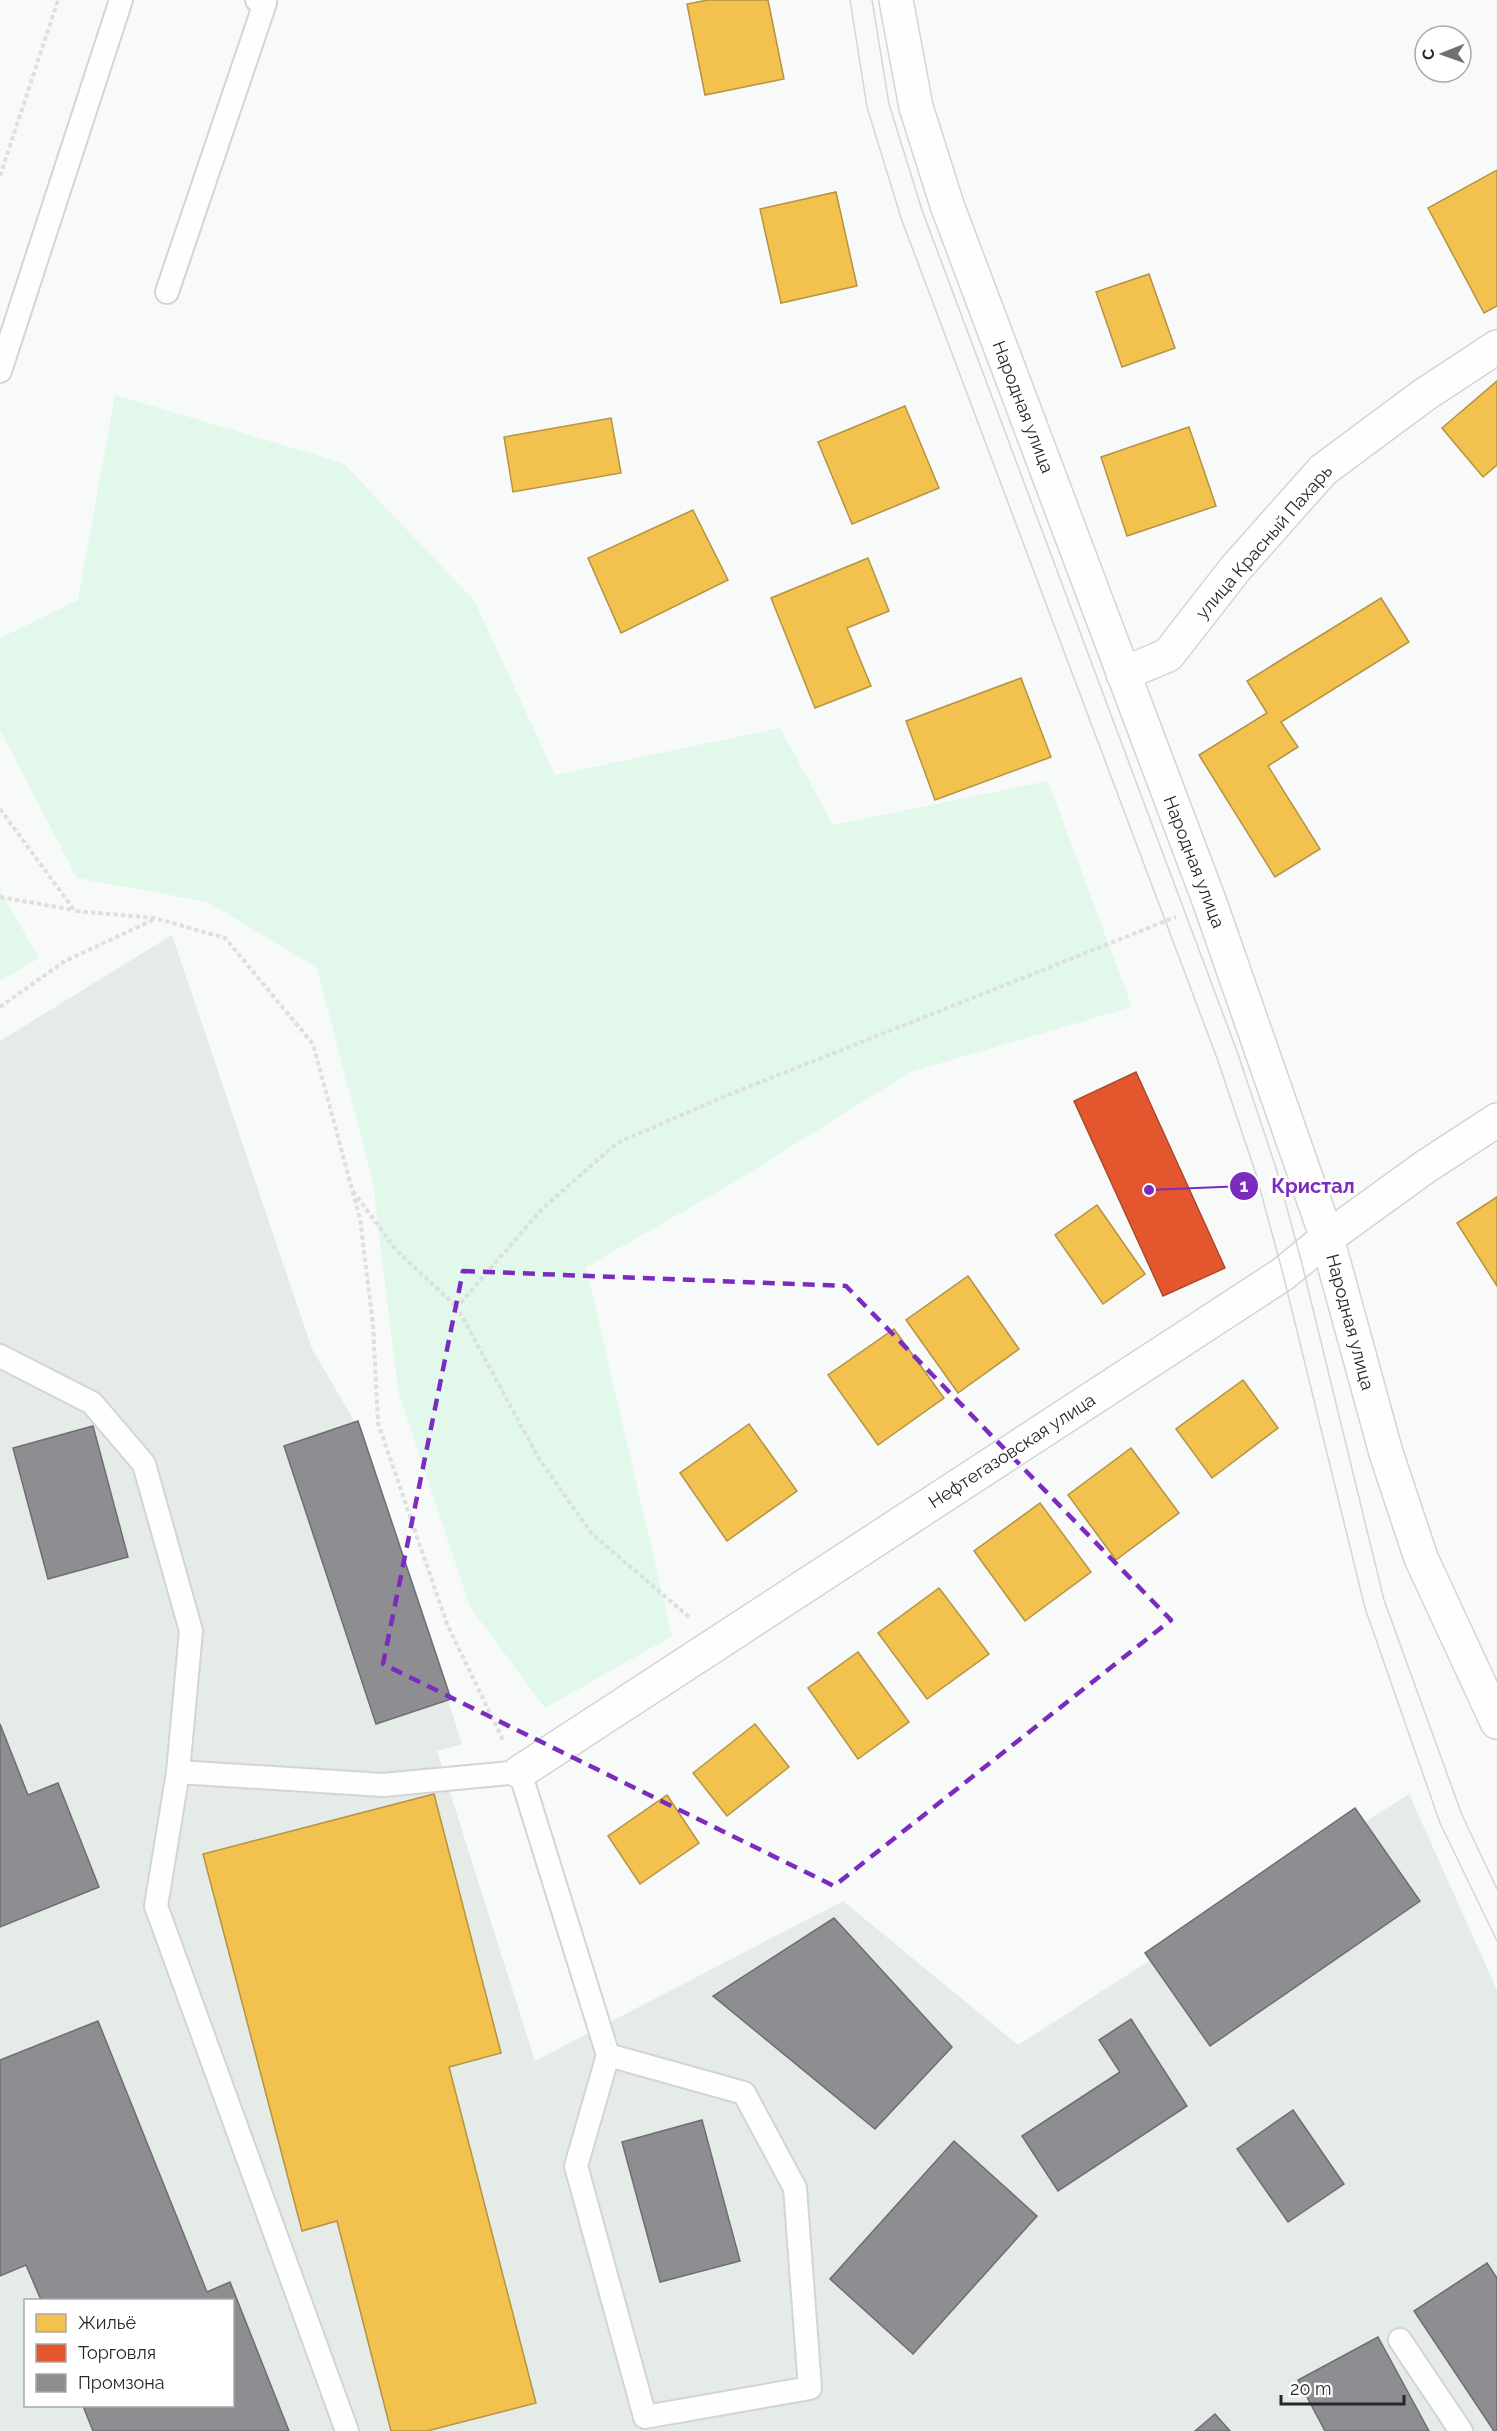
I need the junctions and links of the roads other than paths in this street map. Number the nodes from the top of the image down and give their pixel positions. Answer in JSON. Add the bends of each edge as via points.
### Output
{"nodes":[{"id":1,"x":121,"y":0,"type":"edge"},
{"id":2,"x":257,"y":0,"type":"edge"},
{"id":3,"x":896,"y":0,"type":"edge"},
{"id":4,"x":167,"y":292,"type":"dead end"},
{"id":5,"x":1497,"y":348,"type":"edge"},
{"id":6,"x":0,"y":371,"type":"edge"},
{"id":7,"x":1123,"y":674,"type":"junction"},
{"id":8,"x":1497,"y":1120,"type":"edge"},
{"id":9,"x":1327,"y":1238,"type":"junction"},
{"id":10,"x":0,"y":1356,"type":"edge"},
{"id":11,"x":1497,"y":1722,"type":"edge"},
{"id":12,"x":178,"y":1772,"type":"junction"},
{"id":13,"x":520,"y":1773,"type":"junction"},
{"id":14,"x":608,"y":2055,"type":"junction"},
{"id":15,"x":1400,"y":2340,"type":"dead end"},
{"id":16,"x":347,"y":2431,"type":"edge"},
{"id":17,"x":1461,"y":2431,"type":"edge"}],
"edges":[{"from":1,"to":6,"type":"lane"},
{"from":2,"to":4,"type":"lane","via":[[266,3]]},
{"from":3,"to":7,"type":"street","name":"Народная улица","via":[[916,107],[947,205]]},
{"from":5,"to":7,"type":"street","name":"улица Красный Пахарь","via":[[1424,395],[1323,470],[1235,569],[1168,655]]},
{"from":7,"to":9,"type":"street","name":"Народная улица","via":[[1210,903]]},
{"from":8,"to":9,"type":"street","name":"Нефтегазовская улица"},
{"from":9,"to":11,"type":"street","name":"Народная улица","via":[[1386,1453],[1420,1558]]},
{"from":9,"to":13,"type":"street","name":"Нефтегазовская улица","via":[[1283,1274]]},
{"from":10,"to":12,"type":"lane","via":[[92,1403],[144,1464],[191,1631]]},
{"from":12,"to":13,"type":"lane","via":[[383,1785]]},
{"from":12,"to":16,"type":"lane","via":[[156,1906]]},
{"from":13,"to":14,"type":"lane"},
{"from":14,"to":14,"type":"lane","via":[[744,2093],[795,2188],[810,2388],[645,2417],[576,2166]]},
{"from":15,"to":17,"type":"lane"}]}
